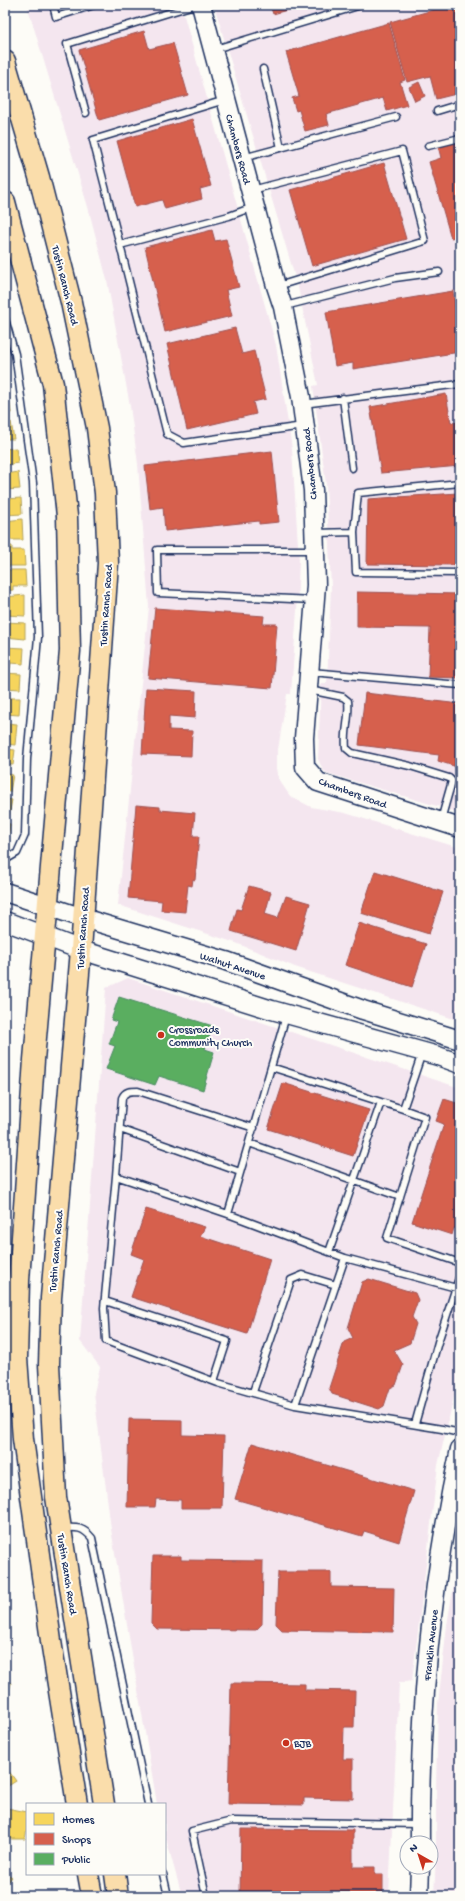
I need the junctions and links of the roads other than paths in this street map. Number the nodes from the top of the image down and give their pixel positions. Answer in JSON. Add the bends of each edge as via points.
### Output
{"nodes":[{"id":1,"x":53,"y":5,"type":"edge"},
{"id":2,"x":94,"y":5,"type":"edge"},
{"id":3,"x":194,"y":5,"type":"edge"},
{"id":4,"x":201,"y":5,"type":"edge"},
{"id":5,"x":358,"y":5,"type":"edge"},
{"id":6,"x":212,"y":49,"type":"junction"},
{"id":7,"x":5,"y":61,"type":"edge"},
{"id":8,"x":263,"y":69,"type":"dead end"},
{"id":9,"x":226,"y":100,"type":"junction"},
{"id":10,"x":460,"y":104,"type":"edge"},
{"id":11,"x":437,"y":111,"type":"dead end"},
{"id":12,"x":86,"y":113,"type":"dead end"},
{"id":13,"x":396,"y":117,"type":"dead end"},
{"id":14,"x":460,"y":138,"type":"edge"},
{"id":15,"x":428,"y":146,"type":"dead end"},
{"id":16,"x":281,"y":148,"type":"junction"},
{"id":17,"x":242,"y":159,"type":"junction"},
{"id":18,"x":253,"y":199,"type":"junction"},
{"id":19,"x":5,"y":202,"type":"edge"},
{"id":20,"x":120,"y":245,"type":"junction"},
{"id":21,"x":439,"y":272,"type":"dead end"},
{"id":22,"x":276,"y":286,"type":"junction"},
{"id":23,"x":283,"y":307,"type":"junction"},
{"id":24,"x":5,"y":319,"type":"edge"},
{"id":25,"x":460,"y":384,"type":"edge"},
{"id":26,"x":343,"y":398,"type":"junction"},
{"id":27,"x":302,"y":404,"type":"junction"},
{"id":28,"x":305,"y":425,"type":"junction"},
{"id":29,"x":352,"y":468,"type":"dead end"},
{"id":30,"x":460,"y":483,"type":"edge"},
{"id":31,"x":354,"y":532,"type":"junction"},
{"id":32,"x":314,"y":541,"type":"junction"},
{"id":33,"x":460,"y":573,"type":"edge"},
{"id":34,"x":314,"y":600,"type":"junction"},
{"id":35,"x":309,"y":672,"type":"junction"},
{"id":36,"x":460,"y":685,"type":"edge"},
{"id":37,"x":308,"y":690,"type":"junction"},
{"id":38,"x":440,"y":822,"type":"junction"},
{"id":39,"x":460,"y":828,"type":"edge"},
{"id":40,"x":5,"y":860,"type":"edge"},
{"id":41,"x":5,"y":892,"type":"edge"},
{"id":42,"x":48,"y":905,"type":"junction"},
{"id":43,"x":84,"y":918,"type":"junction"},
{"id":44,"x":5,"y":922,"type":"edge"},
{"id":45,"x":44,"y":936,"type":"junction"},
{"id":46,"x":81,"y":950,"type":"junction"},
{"id":47,"x":294,"y":986,"type":"junction"},
{"id":48,"x":287,"y":1014,"type":"junction"},
{"id":49,"x":460,"y":1040,"type":"edge"},
{"id":50,"x":423,"y":1052,"type":"junction"},
{"id":51,"x":460,"y":1064,"type":"edge"},
{"id":52,"x":271,"y":1067,"type":"junction"},
{"id":53,"x":381,"y":1102,"type":"junction"},
{"id":54,"x":403,"y":1109,"type":"junction"},
{"id":55,"x":254,"y":1128,"type":"junction"},
{"id":56,"x":120,"y":1129,"type":"junction"},
{"id":57,"x":249,"y":1143,"type":"junction"},
{"id":58,"x":240,"y":1172,"type":"junction"},
{"id":59,"x":116,"y":1176,"type":"junction"},
{"id":60,"x":354,"y":1181,"type":"junction"},
{"id":61,"x":400,"y":1197,"type":"junction"},
{"id":62,"x":228,"y":1214,"type":"junction"},
{"id":63,"x":329,"y":1252,"type":"junction"},
{"id":64,"x":345,"y":1258,"type":"junction"},
{"id":65,"x":460,"y":1263,"type":"edge"},
{"id":66,"x":460,"y":1275,"type":"edge"},
{"id":67,"x":336,"y":1285,"type":"junction"},
{"id":68,"x":458,"y":1289,"type":"edge"},
{"id":69,"x":105,"y":1300,"type":"junction"},
{"id":70,"x":214,"y":1381,"type":"junction"},
{"id":71,"x":253,"y":1392,"type":"junction"},
{"id":72,"x":296,"y":1405,"type":"junction"},
{"id":73,"x":415,"y":1424,"type":"junction"},
{"id":74,"x":460,"y":1433,"type":"edge"},
{"id":75,"x":460,"y":1448,"type":"edge"},
{"id":76,"x":457,"y":1513,"type":"edge"},
{"id":77,"x":61,"y":1529,"type":"junction"},
{"id":78,"x":77,"y":1803,"type":"edge"},
{"id":79,"x":104,"y":1803,"type":"edge"},
{"id":80,"x":148,"y":1803,"type":"edge"},
{"id":81,"x":420,"y":1824,"type":"junction"},
{"id":82,"x":420,"y":1835,"type":"edge"},
{"id":83,"x":88,"y":1875,"type":"edge"},
{"id":84,"x":115,"y":1875,"type":"edge"},
{"id":85,"x":163,"y":1875,"type":"edge"},
{"id":86,"x":420,"y":1875,"type":"edge"},
{"id":87,"x":92,"y":1896,"type":"edge"},
{"id":88,"x":118,"y":1896,"type":"edge"},
{"id":89,"x":168,"y":1896,"type":"edge"},
{"id":90,"x":206,"y":1896,"type":"edge"},
{"id":91,"x":419,"y":1896,"type":"edge"}],
"edges":[{"from":1,"to":2,"type":"lane","via":[[56,17]]},
{"from":3,"to":12,"type":"lane","via":[[66,44]]},
{"from":4,"to":6,"type":"street","name":"Chambers Road"},
{"from":5,"to":6,"type":"lane"},
{"from":6,"to":9,"type":"street","name":"Chambers Road"},
{"from":7,"to":43,"type":"main road","name":"Tustin Ranch Road","via":[[72,302],[97,428],[105,493],[108,563]]},
{"from":8,"to":16,"type":"lane"},
{"from":9,"to":17,"type":"street","name":"Chambers Road"},
{"from":9,"to":20,"type":"lane","via":[[93,140]]},
{"from":10,"to":11,"type":"lane"},
{"from":13,"to":16,"type":"lane"},
{"from":14,"to":15,"type":"lane"},
{"from":16,"to":17,"type":"lane"},
{"from":17,"to":18,"type":"street","name":"Chambers Road"},
{"from":18,"to":20,"type":"lane","via":[[229,216]]},
{"from":18,"to":22,"type":"street","name":"Chambers Road"},
{"from":18,"to":22,"type":"lane","via":[[402,151],[425,240]]},
{"from":19,"to":42,"type":"main road","via":[[53,384],[67,516],[70,650]]},
{"from":20,"to":28,"type":"lane","via":[[167,434],[184,443]]},
{"from":21,"to":23,"type":"lane","via":[[395,278]]},
{"from":22,"to":23,"type":"street","name":"Chambers Road"},
{"from":23,"to":27,"type":"street","name":"Chambers Road"},
{"from":24,"to":40,"type":"lane","via":[[15,354],[33,483],[38,637],[25,834],[17,853]]},
{"from":25,"to":26,"type":"lane"},
{"from":26,"to":27,"type":"lane"},
{"from":26,"to":29,"type":"lane"},
{"from":27,"to":28,"type":"street","name":"Chambers Road"},
{"from":28,"to":32,"type":"street","name":"Chambers Road","via":[[313,490]]},
{"from":30,"to":31,"type":"lane","via":[[358,493]]},
{"from":31,"to":32,"type":"lane"},
{"from":31,"to":33,"type":"lane","via":[[356,572]]},
{"from":32,"to":34,"type":"street","name":"Chambers Road"},
{"from":32,"to":34,"type":"lane","via":[[157,550],[158,593]]},
{"from":34,"to":35,"type":"street","name":"Chambers Road"},
{"from":35,"to":36,"type":"lane"},
{"from":35,"to":37,"type":"street","name":"Chambers Road"},
{"from":37,"to":38,"type":"street","name":"Chambers Road","via":[[304,738],[305,767],[318,782]]},
{"from":37,"to":38,"type":"lane","via":[[343,697],[348,701],[345,742],[346,748],[352,753],[449,778],[452,781]]},
{"from":38,"to":39,"type":"street","name":"Chambers Road"},
{"from":41,"to":42,"type":"street","name":"Walnut Avenue"},
{"from":42,"to":43,"type":"street","name":"Walnut Avenue"},
{"from":42,"to":45,"type":"main road"},
{"from":43,"to":46,"type":"main road","name":"Tustin Ranch Road"},
{"from":43,"to":47,"type":"street","name":"Walnut Avenue","via":[[226,961]]},
{"from":44,"to":45,"type":"street"},
{"from":45,"to":46,"type":"street"},
{"from":45,"to":78,"type":"main road","via":[[25,1180],[17,1358],[22,1439]]},
{"from":46,"to":48,"type":"street"},
{"from":46,"to":77,"type":"main road","name":"Tustin Ranch Road","via":[[51,1298],[49,1364],[56,1497]]},
{"from":47,"to":48,"type":"street"},
{"from":47,"to":49,"type":"street","name":"Walnut Avenue"},
{"from":48,"to":50,"type":"street"},
{"from":48,"to":52,"type":"lane"},
{"from":50,"to":51,"type":"street"},
{"from":50,"to":54,"type":"lane"},
{"from":52,"to":53,"type":"lane"},
{"from":52,"to":55,"type":"lane"},
{"from":53,"to":54,"type":"lane"},
{"from":53,"to":60,"type":"lane"},
{"from":54,"to":61,"type":"lane","via":[[425,1117]]},
{"from":55,"to":56,"type":"lane","via":[[138,1091],[130,1091],[122,1098]]},
{"from":55,"to":57,"type":"lane"},
{"from":56,"to":58,"type":"lane"},
{"from":56,"to":59,"type":"lane"},
{"from":57,"to":58,"type":"lane"},
{"from":57,"to":60,"type":"lane"},
{"from":58,"to":62,"type":"lane"},
{"from":59,"to":62,"type":"lane"},
{"from":59,"to":69,"type":"lane"},
{"from":60,"to":61,"type":"lane"},
{"from":60,"to":63,"type":"lane"},
{"from":61,"to":65,"type":"lane","via":[[387,1238]]},
{"from":62,"to":63,"type":"lane"},
{"from":63,"to":64,"type":"lane"},
{"from":64,"to":67,"type":"lane"},
{"from":64,"to":68,"type":"lane"},
{"from":66,"to":68,"type":"lane"},
{"from":67,"to":71,"type":"lane","via":[[303,1275],[291,1280]]},
{"from":67,"to":72,"type":"lane"},
{"from":68,"to":73,"type":"lane"},
{"from":69,"to":70,"type":"lane","via":[[106,1341]]},
{"from":69,"to":70,"type":"lane","via":[[227,1341]]},
{"from":70,"to":71,"type":"lane"},
{"from":71,"to":72,"type":"lane"},
{"from":72,"to":73,"type":"lane"},
{"from":73,"to":74,"type":"lane"},
{"from":75,"to":76,"type":"street","name":"Franklin Avenue"},
{"from":76,"to":81,"type":"street","name":"Franklin Avenue","via":[[438,1567],[429,1639]]},
{"from":77,"to":79,"type":"main road","name":"Tustin Ranch Road"},
{"from":77,"to":80,"type":"lane","via":[[76,1527],[92,1538]]},
{"from":81,"to":82,"type":"street","name":"Franklin Avenue"},
{"from":81,"to":90,"type":"lane","via":[[232,1821],[192,1831]]},
{"from":83,"to":87,"type":"main road"},
{"from":84,"to":88,"type":"main road"},
{"from":85,"to":89,"type":"lane"},
{"from":86,"to":91,"type":"street"}]}
